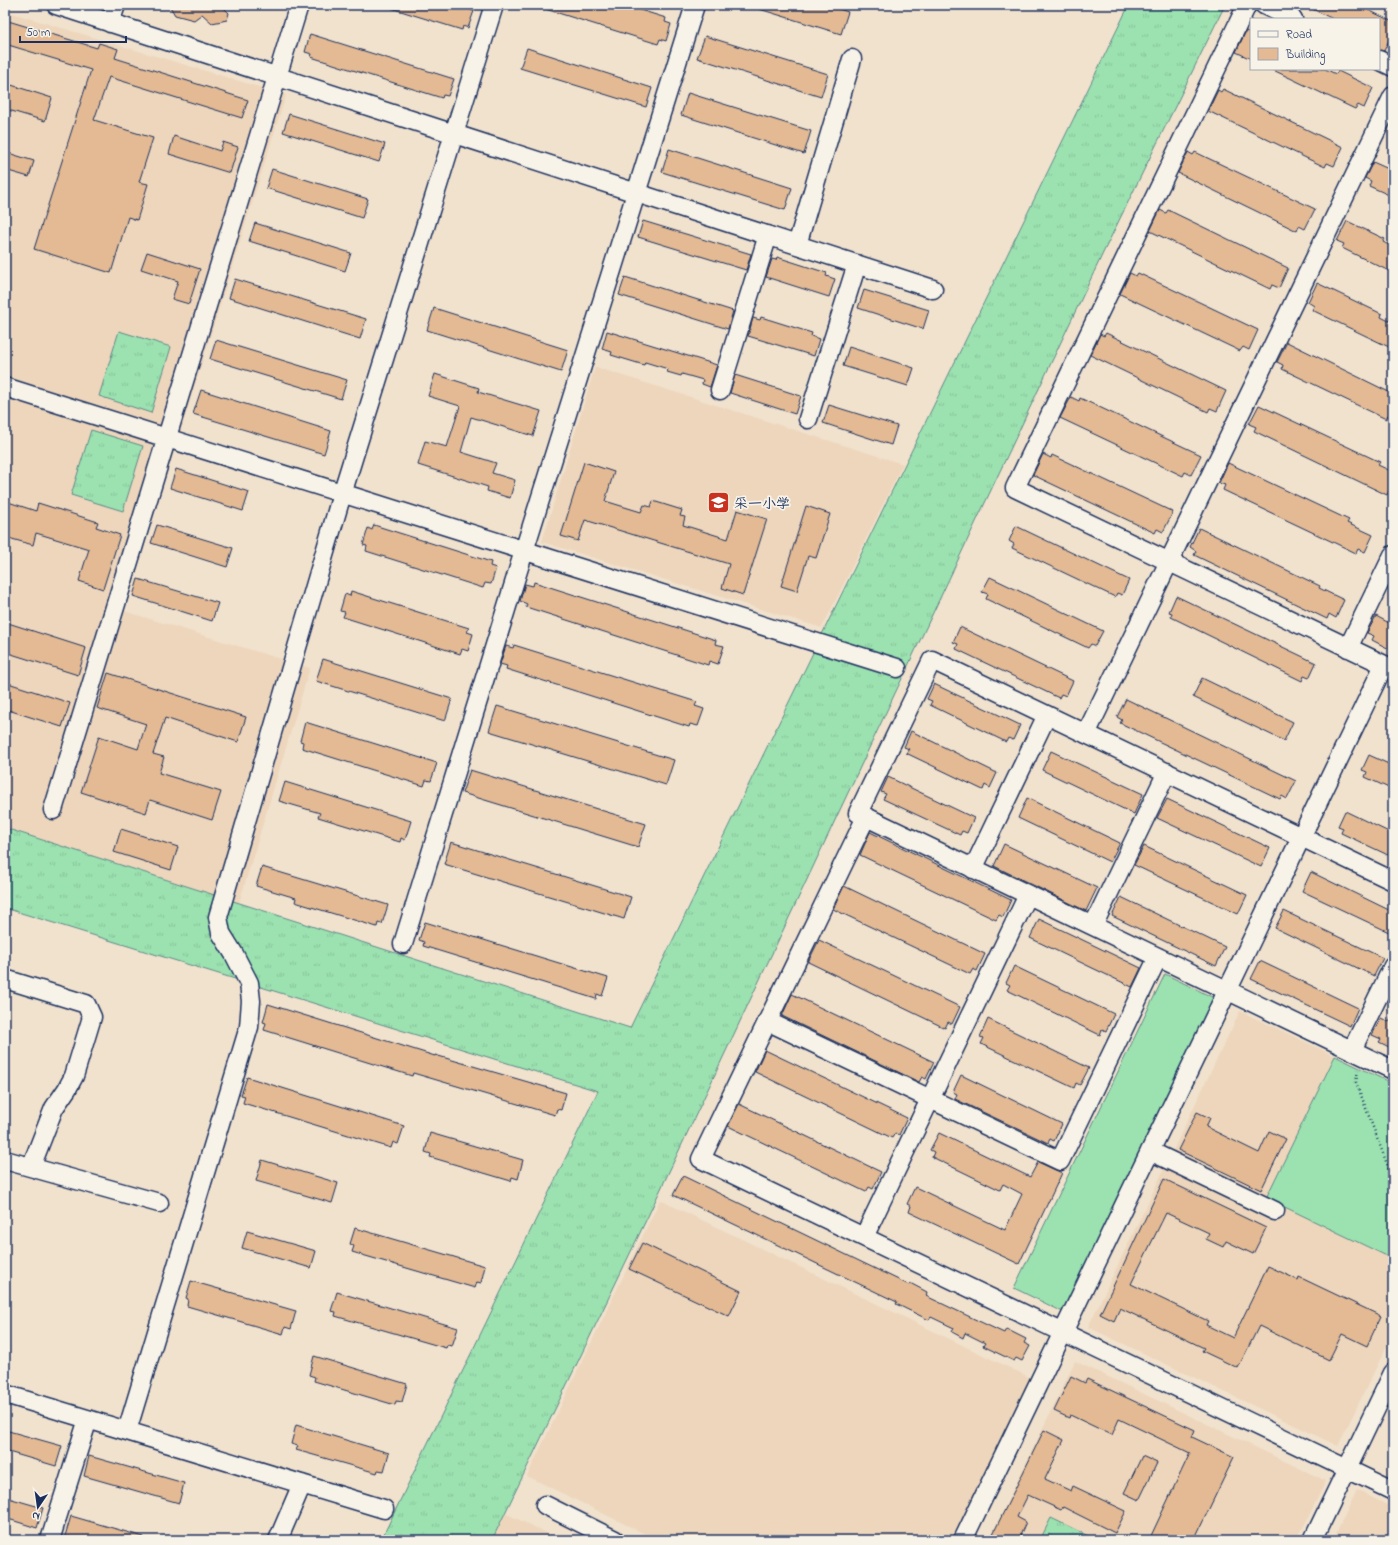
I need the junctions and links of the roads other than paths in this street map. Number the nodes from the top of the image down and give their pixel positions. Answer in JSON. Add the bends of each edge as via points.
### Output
{"nodes":[{"id":1,"x":56,"y":5,"type":"edge"},
{"id":2,"x":116,"y":5,"type":"edge"},
{"id":3,"x":299,"y":5,"type":"edge"},
{"id":4,"x":494,"y":5,"type":"edge"},
{"id":5,"x":695,"y":5,"type":"edge"},
{"id":6,"x":1247,"y":5,"type":"edge"},
{"id":7,"x":1264,"y":5,"type":"edge"},
{"id":8,"x":1291,"y":18,"type":"edge"},
{"id":9,"x":110,"y":23,"type":"junction"},
{"id":10,"x":852,"y":60,"type":"dead end"},
{"id":11,"x":1380,"y":60,"type":"edge"},
{"id":12,"x":1393,"y":67,"type":"edge"},
{"id":13,"x":276,"y":76,"type":"junction"},
{"id":14,"x":1393,"y":96,"type":"edge"},
{"id":15,"x":454,"y":134,"type":"junction"},
{"id":16,"x":636,"y":193,"type":"junction"},
{"id":17,"x":768,"y":235,"type":"junction"},
{"id":18,"x":797,"y":245,"type":"junction"},
{"id":19,"x":857,"y":264,"type":"junction"},
{"id":20,"x":933,"y":289,"type":"dead end"},
{"id":21,"x":5,"y":387,"type":"edge"},
{"id":22,"x":720,"y":390,"type":"dead end"},
{"id":23,"x":808,"y":420,"type":"dead end"},
{"id":24,"x":166,"y":438,"type":"junction"},
{"id":25,"x":342,"y":494,"type":"junction"},
{"id":26,"x":524,"y":551,"type":"junction"},
{"id":27,"x":1393,"y":555,"type":"edge"},
{"id":28,"x":1169,"y":562,"type":"junction"},
{"id":29,"x":1348,"y":648,"type":"junction"},
{"id":30,"x":1389,"y":667,"type":"edge"},
{"id":31,"x":897,"y":668,"type":"dead end"},
{"id":32,"x":1047,"y":715,"type":"junction"},
{"id":33,"x":1086,"y":734,"type":"junction"},
{"id":34,"x":1167,"y":772,"type":"junction"},
{"id":35,"x":53,"y":810,"type":"dead end"},
{"id":36,"x":866,"y":817,"type":"junction"},
{"id":37,"x":1302,"y":837,"type":"junction"},
{"id":38,"x":973,"y":869,"type":"junction"},
{"id":39,"x":1393,"y":881,"type":"edge"},
{"id":40,"x":1028,"y":895,"type":"junction"},
{"id":41,"x":1093,"y":926,"type":"junction"},
{"id":42,"x":403,"y":944,"type":"dead end"},
{"id":43,"x":1158,"y":957,"type":"junction"},
{"id":44,"x":1393,"y":966,"type":"edge"},
{"id":45,"x":5,"y":979,"type":"edge"},
{"id":46,"x":1228,"y":991,"type":"junction"},
{"id":47,"x":767,"y":1021,"type":"junction"},
{"id":48,"x":1357,"y":1053,"type":"junction"},
{"id":49,"x":1393,"y":1070,"type":"edge"},
{"id":50,"x":930,"y":1099,"type":"junction"},
{"id":51,"x":1150,"y":1151,"type":"junction"},
{"id":52,"x":5,"y":1160,"type":"edge"},
{"id":53,"x":31,"y":1167,"type":"junction"},
{"id":54,"x":159,"y":1203,"type":"dead end"},
{"id":55,"x":1275,"y":1211,"type":"dead end"},
{"id":56,"x":864,"y":1237,"type":"junction"},
{"id":57,"x":1063,"y":1333,"type":"junction"},
{"id":58,"x":1393,"y":1373,"type":"edge"},
{"id":59,"x":5,"y":1394,"type":"edge"},
{"id":60,"x":88,"y":1419,"type":"junction"},
{"id":61,"x":127,"y":1431,"type":"junction"},
{"id":62,"x":1347,"y":1469,"type":"junction"},
{"id":63,"x":302,"y":1484,"type":"junction"},
{"id":64,"x":1393,"y":1491,"type":"edge"},
{"id":65,"x":545,"y":1505,"type":"dead end"},
{"id":66,"x":384,"y":1509,"type":"dead end"},
{"id":67,"x":50,"y":1540,"type":"edge"},
{"id":68,"x":278,"y":1540,"type":"edge"},
{"id":69,"x":615,"y":1540,"type":"edge"},
{"id":70,"x":963,"y":1540,"type":"edge"},
{"id":71,"x":1313,"y":1540,"type":"edge"}],
"edges":[{"from":1,"to":9,"type":"street"},
{"from":2,"to":9,"type":"street"},
{"from":3,"to":13,"type":"street"},
{"from":4,"to":15,"type":"street"},
{"from":5,"to":16,"type":"street"},
{"from":6,"to":28,"type":"street","via":[[1014,488]]},
{"from":7,"to":8,"type":"street"},
{"from":9,"to":13,"type":"street"},
{"from":10,"to":18,"type":"street"},
{"from":11,"to":12,"type":"street"},
{"from":13,"to":15,"type":"street"},
{"from":13,"to":24,"type":"street"},
{"from":14,"to":28,"type":"street"},
{"from":15,"to":16,"type":"street"},
{"from":15,"to":25,"type":"street"},
{"from":16,"to":17,"type":"street"},
{"from":16,"to":26,"type":"street"},
{"from":17,"to":18,"type":"street"},
{"from":17,"to":22,"type":"street"},
{"from":18,"to":19,"type":"street"},
{"from":19,"to":20,"type":"street"},
{"from":19,"to":23,"type":"street"},
{"from":21,"to":24,"type":"street"},
{"from":24,"to":25,"type":"street"},
{"from":24,"to":35,"type":"street"},
{"from":25,"to":26,"type":"street"},
{"from":25,"to":61,"type":"street","via":[[218,917],[221,933],[249,983],[249,1026]]},
{"from":26,"to":31,"type":"street"},
{"from":26,"to":42,"type":"street"},
{"from":27,"to":29,"type":"street"},
{"from":28,"to":29,"type":"street"},
{"from":28,"to":33,"type":"street"},
{"from":29,"to":30,"type":"street"},
{"from":30,"to":37,"type":"street"},
{"from":32,"to":33,"type":"street"},
{"from":32,"to":36,"type":"street","via":[[932,660],[858,813]]},
{"from":32,"to":38,"type":"street"},
{"from":33,"to":34,"type":"street"},
{"from":34,"to":37,"type":"street"},
{"from":34,"to":41,"type":"street"},
{"from":36,"to":38,"type":"street"},
{"from":36,"to":47,"type":"street"},
{"from":37,"to":39,"type":"street"},
{"from":37,"to":46,"type":"street"},
{"from":38,"to":40,"type":"street"},
{"from":40,"to":41,"type":"street"},
{"from":40,"to":50,"type":"street"},
{"from":41,"to":43,"type":"street"},
{"from":43,"to":46,"type":"street"},
{"from":43,"to":50,"type":"street","via":[[1060,1161]]},
{"from":44,"to":48,"type":"street"},
{"from":45,"to":53,"type":"street","via":[[86,1004],[92,1017],[74,1076],[54,1108]]},
{"from":46,"to":48,"type":"street"},
{"from":46,"to":51,"type":"street"},
{"from":47,"to":50,"type":"street"},
{"from":47,"to":56,"type":"street","via":[[701,1159]]},
{"from":48,"to":49,"type":"street"},
{"from":50,"to":56,"type":"street"},
{"from":51,"to":55,"type":"street"},
{"from":51,"to":57,"type":"street"},
{"from":52,"to":53,"type":"street"},
{"from":53,"to":54,"type":"street"},
{"from":56,"to":57,"type":"street"},
{"from":57,"to":62,"type":"street"},
{"from":57,"to":70,"type":"street"},
{"from":58,"to":62,"type":"street"},
{"from":59,"to":60,"type":"street"},
{"from":60,"to":61,"type":"street"},
{"from":60,"to":67,"type":"street"},
{"from":61,"to":63,"type":"street"},
{"from":62,"to":64,"type":"street"},
{"from":62,"to":71,"type":"street"},
{"from":63,"to":66,"type":"street"},
{"from":63,"to":68,"type":"street"},
{"from":65,"to":69,"type":"street"}]}
